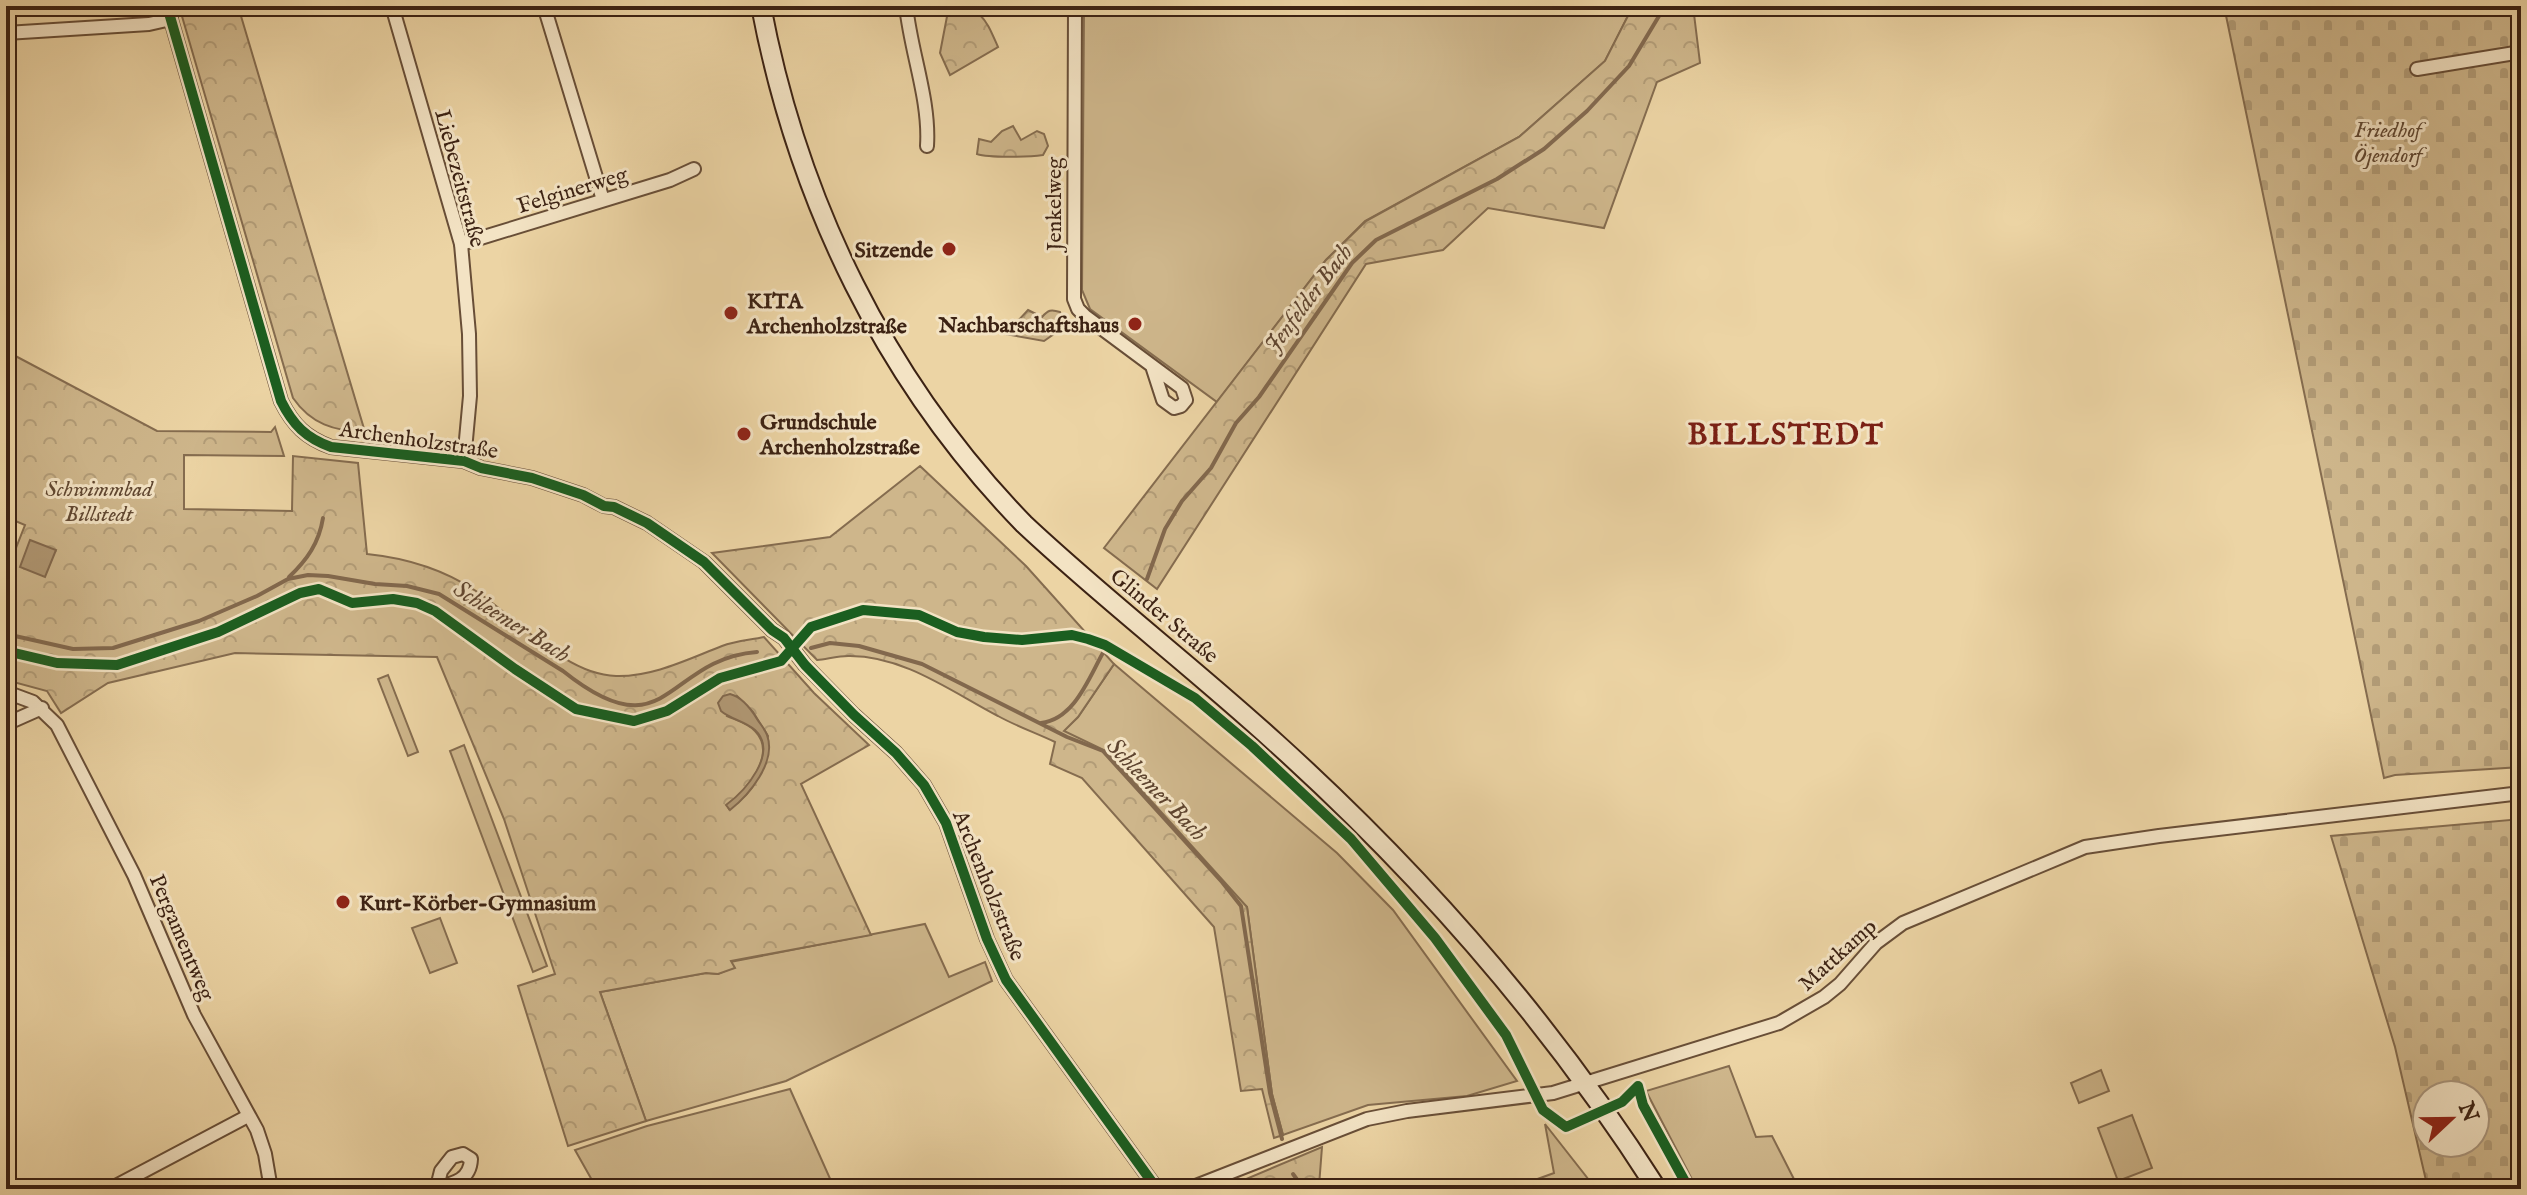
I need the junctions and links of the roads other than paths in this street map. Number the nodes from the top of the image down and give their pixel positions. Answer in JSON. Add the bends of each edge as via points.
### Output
{"nodes":[{"id":1,"x":392,"y":6,"type":"edge"},
{"id":2,"x":544,"y":6,"type":"edge"},
{"id":3,"x":761,"y":6,"type":"edge"},
{"id":4,"x":906,"y":6,"type":"edge"},
{"id":5,"x":1075,"y":6,"type":"edge"},
{"id":6,"x":169,"y":13,"type":"edge"},
{"id":7,"x":6,"y":33,"type":"edge"},
{"id":8,"x":2521,"y":52,"type":"edge"},
{"id":9,"x":2417,"y":69,"type":"dead end"},
{"id":10,"x":927,"y":146,"type":"dead end"},
{"id":11,"x":694,"y":169,"type":"dead end"},
{"id":12,"x":603,"y":200,"type":"junction"},
{"id":13,"x":461,"y":244,"type":"junction"},
{"id":14,"x":1152,"y":366,"type":"dead end"},
{"id":15,"x":464,"y":461,"type":"junction"},
{"id":16,"x":6,"y":692,"type":"edge"},
{"id":17,"x":42,"y":708,"type":"junction"},
{"id":18,"x":6,"y":724,"type":"edge"},
{"id":19,"x":2521,"y":793,"type":"edge"},
{"id":20,"x":1586,"y":1084,"type":"junction"},
{"id":21,"x":248,"y":1116,"type":"junction"},
{"id":22,"x":110,"y":1189,"type":"edge"},
{"id":23,"x":271,"y":1189,"type":"edge"},
{"id":24,"x":1157,"y":1189,"type":"edge"},
{"id":25,"x":1188,"y":1189,"type":"edge"},
{"id":26,"x":1657,"y":1189,"type":"edge"}],
"edges":[{"from":1,"to":13,"type":"street","name":"Liebezeitstraße"},
{"from":2,"to":12,"type":"street"},
{"from":3,"to":20,"type":"main road","name":"Glinder Straße","via":[[804,170],[827,230],[877,331],[950,438],[1024,524],[1267,734],[1370,834],[1503,980]]},
{"from":4,"to":10,"type":"street","via":[[929,119]]},
{"from":5,"to":14,"type":"street","name":"Jenkelweg","via":[[1074,299],[1085,316]]},
{"from":6,"to":7,"type":"street","via":[[149,24]]},
{"from":6,"to":15,"type":"street","name":"Archenholzstraße","via":[[290,421],[331,447]]},
{"from":8,"to":9,"type":"street"},
{"from":11,"to":12,"type":"street","name":"Felginerweg"},
{"from":12,"to":13,"type":"street","name":"Felginerweg"},
{"from":13,"to":15,"type":"street","name":"Liebezeitstraße","via":[[470,396]]},
{"from":15,"to":24,"type":"street","name":"Archenholzstraße","via":[[583,495],[681,544],[784,638],[910,768],[946,823],[1006,980]]},
{"from":16,"to":17,"type":"street"},
{"from":17,"to":18,"type":"street"},
{"from":17,"to":21,"type":"street","name":"Pergamentweg","via":[[57,725],[103,812],[194,1015]]},
{"from":19,"to":20,"type":"street","name":"Mattkamp","via":[[2085,847],[1903,923],[1832,990],[1786,1020]]},
{"from":20,"to":25,"type":"street","name":"Mattkamp","via":[[1367,1119]]},
{"from":20,"to":26,"type":"main road","name":"Glinder Straße"},
{"from":21,"to":22,"type":"street"},
{"from":21,"to":23,"type":"street","name":"Pergamentweg","via":[[265,1154]]}]}
